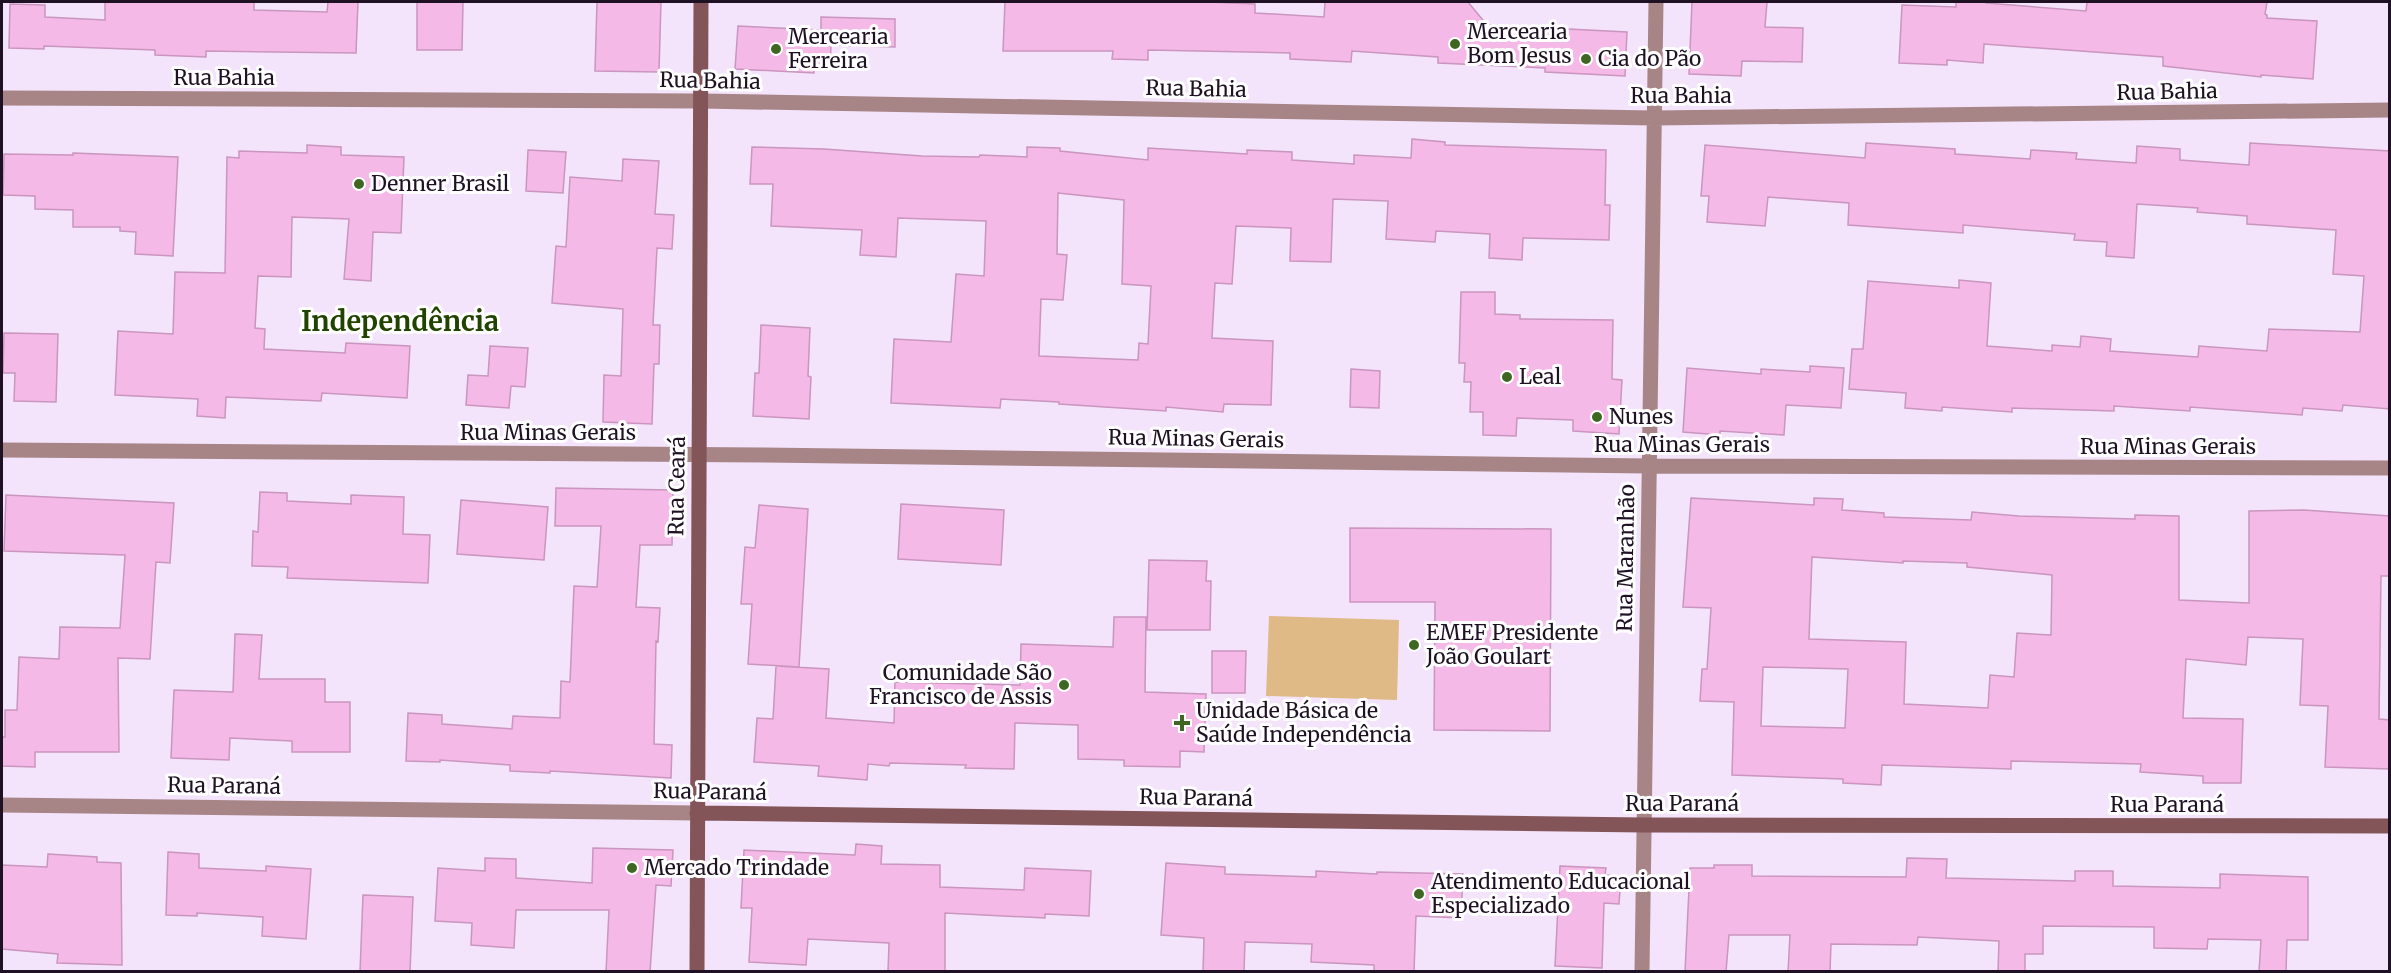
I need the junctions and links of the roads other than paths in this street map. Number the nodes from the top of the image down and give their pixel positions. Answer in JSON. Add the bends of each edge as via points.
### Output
{"nodes":[{"id":1,"x":701,"y":2,"type":"edge"},
{"id":2,"x":1656,"y":2,"type":"edge"},
{"id":3,"x":2,"y":99,"type":"edge"},
{"id":4,"x":701,"y":101,"type":"junction"},
{"id":5,"x":2390,"y":110,"type":"edge"},
{"id":6,"x":1653,"y":118,"type":"junction"},
{"id":7,"x":2,"y":450,"type":"edge"},
{"id":8,"x":698,"y":456,"type":"junction"},
{"id":9,"x":1649,"y":466,"type":"junction"},
{"id":10,"x":2390,"y":468,"type":"edge"},
{"id":11,"x":2,"y":805,"type":"edge"},
{"id":12,"x":697,"y":813,"type":"junction"},
{"id":13,"x":1644,"y":825,"type":"junction"},
{"id":14,"x":2390,"y":826,"type":"edge"},
{"id":15,"x":697,"y":972,"type":"edge"},
{"id":16,"x":1642,"y":972,"type":"edge"}],
"edges":[{"from":1,"to":4,"type":"street","name":"Rua Ceará"},
{"from":2,"to":6,"type":"street","name":"Rua Maranhão"},
{"from":3,"to":4,"type":"street","name":"Rua Bahia"},
{"from":4,"to":6,"type":"street","name":"Rua Bahia"},
{"from":4,"to":8,"type":"street","name":"Rua Ceará"},
{"from":5,"to":6,"type":"street","name":"Rua Bahia"},
{"from":6,"to":9,"type":"street","name":"Rua Maranhão"},
{"from":7,"to":8,"type":"street","name":"Rua Minas Gerais"},
{"from":8,"to":9,"type":"street","name":"Rua Minas Gerais"},
{"from":8,"to":12,"type":"street","name":"Rua Ceará"},
{"from":9,"to":10,"type":"street","name":"Rua Minas Gerais"},
{"from":9,"to":13,"type":"street","name":"Rua Maranhão"},
{"from":11,"to":12,"type":"street","name":"Rua Paraná"},
{"from":12,"to":13,"type":"street","name":"Rua Paraná"},
{"from":12,"to":15,"type":"street","name":"Rua Ceará"},
{"from":13,"to":14,"type":"street","name":"Rua Paraná"},
{"from":13,"to":16,"type":"street","name":"Rua Maranhão"}]}
